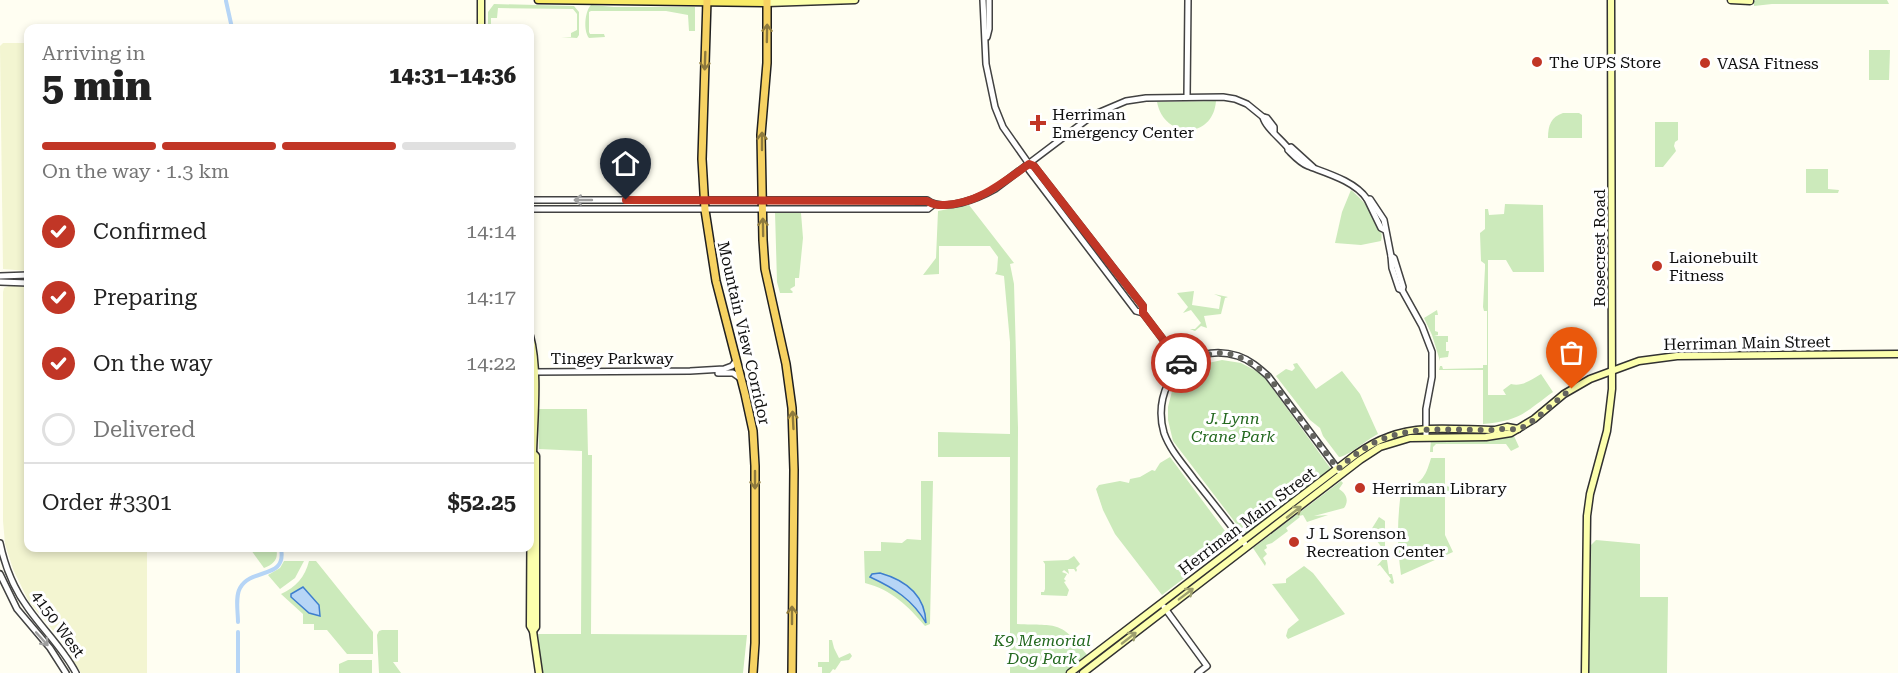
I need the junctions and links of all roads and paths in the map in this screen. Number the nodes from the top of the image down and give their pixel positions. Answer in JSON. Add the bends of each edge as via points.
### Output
{"nodes":[{"id":1,"x":481,"y":0,"type":"edge"},
{"id":2,"x":538,"y":0,"type":"edge"},
{"id":3,"x":855,"y":0,"type":"edge"},
{"id":4,"x":983,"y":0,"type":"edge"},
{"id":5,"x":989,"y":0,"type":"edge"},
{"id":6,"x":1188,"y":0,"type":"edge"},
{"id":7,"x":1611,"y":0,"type":"edge"},
{"id":8,"x":1731,"y":0,"type":"edge"},
{"id":9,"x":1750,"y":1,"type":"edge"},
{"id":10,"x":707,"y":2,"type":"edge"},
{"id":11,"x":767,"y":2,"type":"edge"},
{"id":12,"x":481,"y":24,"type":"edge"},
{"id":13,"x":986,"y":38,"type":"junction"},
{"id":14,"x":1187,"y":97,"type":"junction"},
{"id":15,"x":1029,"y":164,"type":"junction"},
{"id":16,"x":534,"y":200,"type":"edge"},
{"id":17,"x":762,"y":200,"type":"junction"},
{"id":18,"x":704,"y":201,"type":"junction"},
{"id":19,"x":889,"y":201,"type":"junction"},
{"id":20,"x":934,"y":205,"type":"junction"},
{"id":21,"x":889,"y":208,"type":"junction"},
{"id":22,"x":534,"y":209,"type":"edge"},
{"id":23,"x":762,"y":209,"type":"junction"},
{"id":24,"x":705,"y":210,"type":"junction"},
{"id":25,"x":24,"y":275,"type":"edge"},
{"id":26,"x":0,"y":276,"type":"edge"},
{"id":27,"x":0,"y":282,"type":"edge"},
{"id":28,"x":24,"y":283,"type":"edge"},
{"id":29,"x":534,"y":354,"type":"edge"},
{"id":30,"x":1898,"y":354,"type":"edge"},
{"id":31,"x":736,"y":361,"type":"junction"},
{"id":32,"x":1183,"y":366,"type":"junction"},
{"id":33,"x":1612,"y":369,"type":"junction"},
{"id":34,"x":690,"y":371,"type":"junction"},
{"id":35,"x":534,"y":372,"type":"junction"},
{"id":36,"x":741,"y":379,"type":"junction"},
{"id":37,"x":1425,"y":433,"type":"junction"},
{"id":38,"x":1340,"y":472,"type":"junction"},
{"id":39,"x":1243,"y":542,"type":"junction"},
{"id":40,"x":0,"y":543,"type":"edge"},
{"id":41,"x":1248,"y":548,"type":"junction"},
{"id":42,"x":0,"y":574,"type":"edge"},
{"id":43,"x":1161,"y":603,"type":"junction"},
{"id":44,"x":1166,"y":610,"type":"junction"},
{"id":45,"x":66,"y":673,"type":"edge"},
{"id":46,"x":76,"y":673,"type":"edge"},
{"id":47,"x":539,"y":673,"type":"edge"},
{"id":48,"x":753,"y":673,"type":"edge"},
{"id":49,"x":792,"y":673,"type":"edge"},
{"id":50,"x":1070,"y":673,"type":"edge"},
{"id":51,"x":1083,"y":673,"type":"edge"},
{"id":52,"x":1198,"y":673,"type":"edge"},
{"id":53,"x":1585,"y":673,"type":"edge"}],
"edges":[{"from":1,"to":12,"type":"main road"},
{"from":2,"to":10,"type":"main road"},
{"from":3,"to":11,"type":"main road"},
{"from":4,"to":13,"type":"street"},
{"from":5,"to":13,"type":"street"},
{"from":6,"to":14,"type":"street"},
{"from":7,"to":33,"type":"main road","name":"Rosecrest Road"},
{"from":8,"to":9,"type":"main road"},
{"from":10,"to":11,"type":"main road"},
{"from":10,"to":18,"type":"highway","name":"Mountain View Corridor","one_way":true,"via":[[702,124]]},
{"from":17,"to":11,"type":"highway","name":"Mountain View Corridor","one_way":true},
{"from":13,"to":15,"type":"street","via":[[995,107],[1003,127]]},
{"from":14,"to":15,"type":"street","via":[[1146,98],[1108,107]]},
{"from":14,"to":37,"type":"street","via":[[1236,99],[1247,104],[1267,118],[1288,147],[1313,166],[1352,186],[1370,199],[1380,213],[1402,290],[1432,352]]},
{"from":15,"to":20,"type":"street","via":[[981,197]]},
{"from":15,"to":32,"type":"street","via":[[1029,170],[1136,311],[1143,313]]},
{"from":18,"to":16,"type":"street","one_way":true},
{"from":17,"to":18,"type":"street"},
{"from":17,"to":19,"type":"street"},
{"from":17,"to":23,"type":"highway","name":"Mountain View Corridor"},
{"from":18,"to":24,"type":"highway","name":"Mountain View Corridor"},
{"from":19,"to":20,"type":"street","via":[[927,201]]},
{"from":19,"to":21,"type":"street"},
{"from":20,"to":21,"type":"street","via":[[928,209]]},
{"from":21,"to":23,"type":"street"},
{"from":22,"to":24,"type":"street"},
{"from":23,"to":24,"type":"street"},
{"from":49,"to":23,"type":"highway","name":"Mountain View Corridor","one_way":true,"via":[[792,408],[765,269]]},
{"from":24,"to":31,"type":"highway","name":"Mountain View Corridor","via":[[716,281]]},
{"from":25,"to":26,"type":"street"},
{"from":27,"to":28,"type":"street"},
{"from":29,"to":35,"type":"main road"},
{"from":30,"to":33,"type":"main road","name":"Herriman Main Street","via":[[1677,356]]},
{"from":31,"to":34,"type":"street","name":"Tingey Parkway","via":[[724,369]]},
{"from":31,"to":36,"type":"highway","name":"Mountain View Corridor"},
{"from":32,"to":38,"type":"street","via":[[1194,358],[1222,353],[1255,365],[1268,376]]},
{"from":32,"to":39,"type":"street","via":[[1163,396],[1165,435],[1175,454]]},
{"from":33,"to":37,"type":"main road","name":"Herriman Main Street","via":[[1564,394],[1518,429]]},
{"from":33,"to":53,"type":"main road","name":"Rosecrest Road","via":[[1607,431],[1587,516]]},
{"from":34,"to":35,"type":"street","name":"Tingey Parkway"},
{"from":34,"to":36,"type":"street","name":"Tingey Parkway","via":[[733,373]]},
{"from":35,"to":47,"type":"main road","via":[[533,631]]},
{"from":36,"to":48,"type":"highway","name":"Mountain View Corridor","one_way":true,"via":[[756,466]]},
{"from":37,"to":38,"type":"main road","name":"Herriman Main Street","via":[[1406,432],[1371,444]]},
{"from":38,"to":39,"type":"main road","name":"Herriman Main Street"},
{"from":41,"to":38,"type":"main road","name":"Herriman Main Street","one_way":true},
{"from":39,"to":41,"type":"street"},
{"from":39,"to":43,"type":"main road","name":"Herriman Main Street"},
{"from":40,"to":46,"type":"street","name":"4150 West","via":[[12,582],[24,603]]},
{"from":44,"to":41,"type":"main road","name":"Herriman Main Street","one_way":true},
{"from":42,"to":45,"type":"street","name":"4150 West","one_way":true,"via":[[17,609]]},
{"from":43,"to":44,"type":"street"},
{"from":43,"to":50,"type":"main road","name":"Herriman Main Street"},
{"from":51,"to":44,"type":"main road","name":"Herriman Main Street","one_way":true},
{"from":44,"to":52,"type":"street","via":[[1208,666]]}]}
